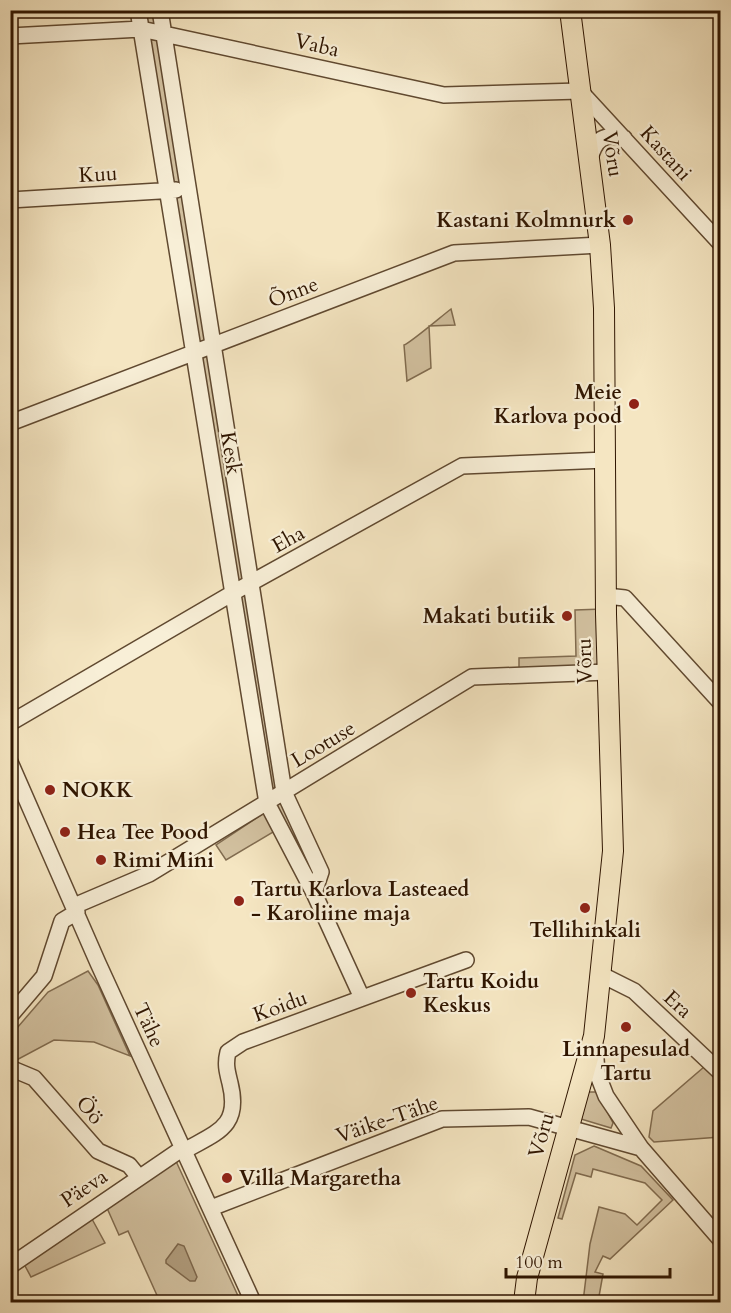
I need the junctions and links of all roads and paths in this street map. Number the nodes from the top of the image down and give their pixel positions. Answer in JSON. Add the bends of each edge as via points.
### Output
{"nodes":[{"id":1,"x":138,"y":10,"type":"edge"},
{"id":2,"x":160,"y":10,"type":"edge"},
{"id":3,"x":570,"y":10,"type":"edge"},
{"id":4,"x":141,"y":29,"type":"junction"},
{"id":5,"x":163,"y":32,"type":"junction"},
{"id":6,"x":10,"y":36,"type":"edge"},
{"id":7,"x":579,"y":91,"type":"junction"},
{"id":8,"x":624,"y":138,"type":"junction"},
{"id":9,"x":590,"y":159,"type":"junction"},
{"id":10,"x":188,"y":189,"type":"junction"},
{"id":11,"x":166,"y":191,"type":"junction"},
{"id":12,"x":10,"y":200,"type":"edge"},
{"id":13,"x":720,"y":243,"type":"edge"},
{"id":14,"x":600,"y":245,"type":"junction"},
{"id":15,"x":212,"y":346,"type":"junction"},
{"id":16,"x":193,"y":354,"type":"junction"},
{"id":17,"x":10,"y":423,"type":"edge"},
{"id":18,"x":606,"y":460,"type":"junction"},
{"id":19,"x":251,"y":583,"type":"junction"},
{"id":20,"x":234,"y":593,"type":"junction"},
{"id":21,"x":606,"y":596,"type":"junction"},
{"id":22,"x":608,"y":672,"type":"junction"},
{"id":23,"x":720,"y":702,"type":"edge"},
{"id":24,"x":10,"y":723,"type":"edge"},
{"id":25,"x":10,"y":762,"type":"edge"},
{"id":26,"x":284,"y":792,"type":"junction"},
{"id":27,"x":267,"y":802,"type":"junction"},
{"id":28,"x":314,"y":893,"type":"junction"},
{"id":29,"x":77,"y":914,"type":"junction"},
{"id":30,"x":466,"y":960,"type":"dead end"},
{"id":31,"x":602,"y":975,"type":"junction"},
{"id":32,"x":362,"y":998,"type":"junction"},
{"id":33,"x":10,"y":1016,"type":"edge"},
{"id":34,"x":594,"y":1036,"type":"junction"},
{"id":35,"x":10,"y":1068,"type":"edge"},
{"id":36,"x":720,"y":1072,"type":"edge"},
{"id":37,"x":568,"y":1128,"type":"junction"},
{"id":38,"x":641,"y":1148,"type":"junction"},
{"id":39,"x":183,"y":1149,"type":"junction"},
{"id":40,"x":138,"y":1176,"type":"junction"},
{"id":41,"x":211,"y":1208,"type":"junction"},
{"id":42,"x":720,"y":1239,"type":"edge"},
{"id":43,"x":10,"y":1266,"type":"edge"},
{"id":44,"x":253,"y":1302,"type":"edge"},
{"id":45,"x":524,"y":1302,"type":"edge"}],
"edges":[{"from":1,"to":4,"type":"street","name":"Kesk"},
{"from":2,"to":5,"type":"street","name":"Kesk"},
{"from":3,"to":7,"type":"main road","name":"Võru"},
{"from":4,"to":5,"type":"street","name":"Vaba"},
{"from":4,"to":6,"type":"street","name":"Vaba"},
{"from":4,"to":11,"type":"street","name":"Kesk"},
{"from":5,"to":7,"type":"street","name":"Vaba","via":[[444,95]]},
{"from":5,"to":10,"type":"street","name":"Kesk"},
{"from":7,"to":8,"type":"street","name":"Kastani"},
{"from":7,"to":9,"type":"main road","name":"Võru"},
{"from":8,"to":9,"type":"street","via":[[603,137],[596,142]]},
{"from":8,"to":13,"type":"street","name":"Kastani"},
{"from":9,"to":14,"type":"main road","name":"Võru"},
{"from":10,"to":11,"type":"street","name":"Kuu"},
{"from":10,"to":15,"type":"street","name":"Kesk"},
{"from":11,"to":12,"type":"street","name":"Kuu"},
{"from":11,"to":16,"type":"street","name":"Kesk"},
{"from":14,"to":15,"type":"street","name":"Õnne","via":[[454,252]]},
{"from":14,"to":18,"type":"main road","name":"Võru"},
{"from":15,"to":16,"type":"street","name":"Õnne"},
{"from":15,"to":19,"type":"street","name":"Kesk"},
{"from":16,"to":17,"type":"street","name":"Õnne"},
{"from":16,"to":20,"type":"street","name":"Kesk"},
{"from":18,"to":19,"type":"street","name":"Eha","via":[[462,466]]},
{"from":18,"to":21,"type":"main road","name":"Võru"},
{"from":19,"to":20,"type":"street","name":"Eha"},
{"from":19,"to":26,"type":"street","name":"Kesk"},
{"from":20,"to":24,"type":"street","name":"Eha"},
{"from":20,"to":27,"type":"street","name":"Kesk"},
{"from":21,"to":22,"type":"main road","name":"Võru"},
{"from":21,"to":23,"type":"street","via":[[625,597]]},
{"from":22,"to":26,"type":"street","name":"Lootuse","via":[[472,677]]},
{"from":22,"to":31,"type":"main road","name":"Võru","via":[[613,851]]},
{"from":25,"to":29,"type":"street","name":"Tähe"},
{"from":26,"to":27,"type":"street","name":"Lootuse"},
{"from":26,"to":28,"type":"street","name":"Kesk","via":[[321,872]]},
{"from":27,"to":28,"type":"street","name":"Kesk"},
{"from":27,"to":29,"type":"street","name":"Lootuse"},
{"from":28,"to":32,"type":"street","name":"Kesk"},
{"from":29,"to":33,"type":"street","name":"Lootuse","via":[[56,945],[37,987]]},
{"from":29,"to":39,"type":"street","name":"Tähe"},
{"from":30,"to":32,"type":"street","name":"Koidu"},
{"from":31,"to":34,"type":"main road","name":"Võru"},
{"from":31,"to":36,"type":"street","name":"Era","via":[[634,992]]},
{"from":32,"to":39,"type":"street","name":"Koidu","via":[[243,1042],[228,1052],[225,1063],[234,1102],[231,1118],[220,1130]]},
{"from":34,"to":37,"type":"main road","name":"Võru"},
{"from":34,"to":38,"type":"street","via":[[597,1073],[606,1096]]},
{"from":35,"to":40,"type":"street","name":"Öö","via":[[34,1078],[98,1151],[129,1165]]},
{"from":37,"to":38,"type":"street","name":"Väike-Tähe"},
{"from":37,"to":41,"type":"street","name":"Väike-Tähe","via":[[530,1117],[442,1119]]},
{"from":37,"to":45,"type":"main road","name":"Võru","via":[[526,1278]]},
{"from":38,"to":42,"type":"street"},
{"from":39,"to":40,"type":"street","name":"Päeva"},
{"from":39,"to":41,"type":"street","name":"Tähe"},
{"from":40,"to":43,"type":"street","name":"Päeva"},
{"from":41,"to":44,"type":"street","name":"Tähe"}]}
